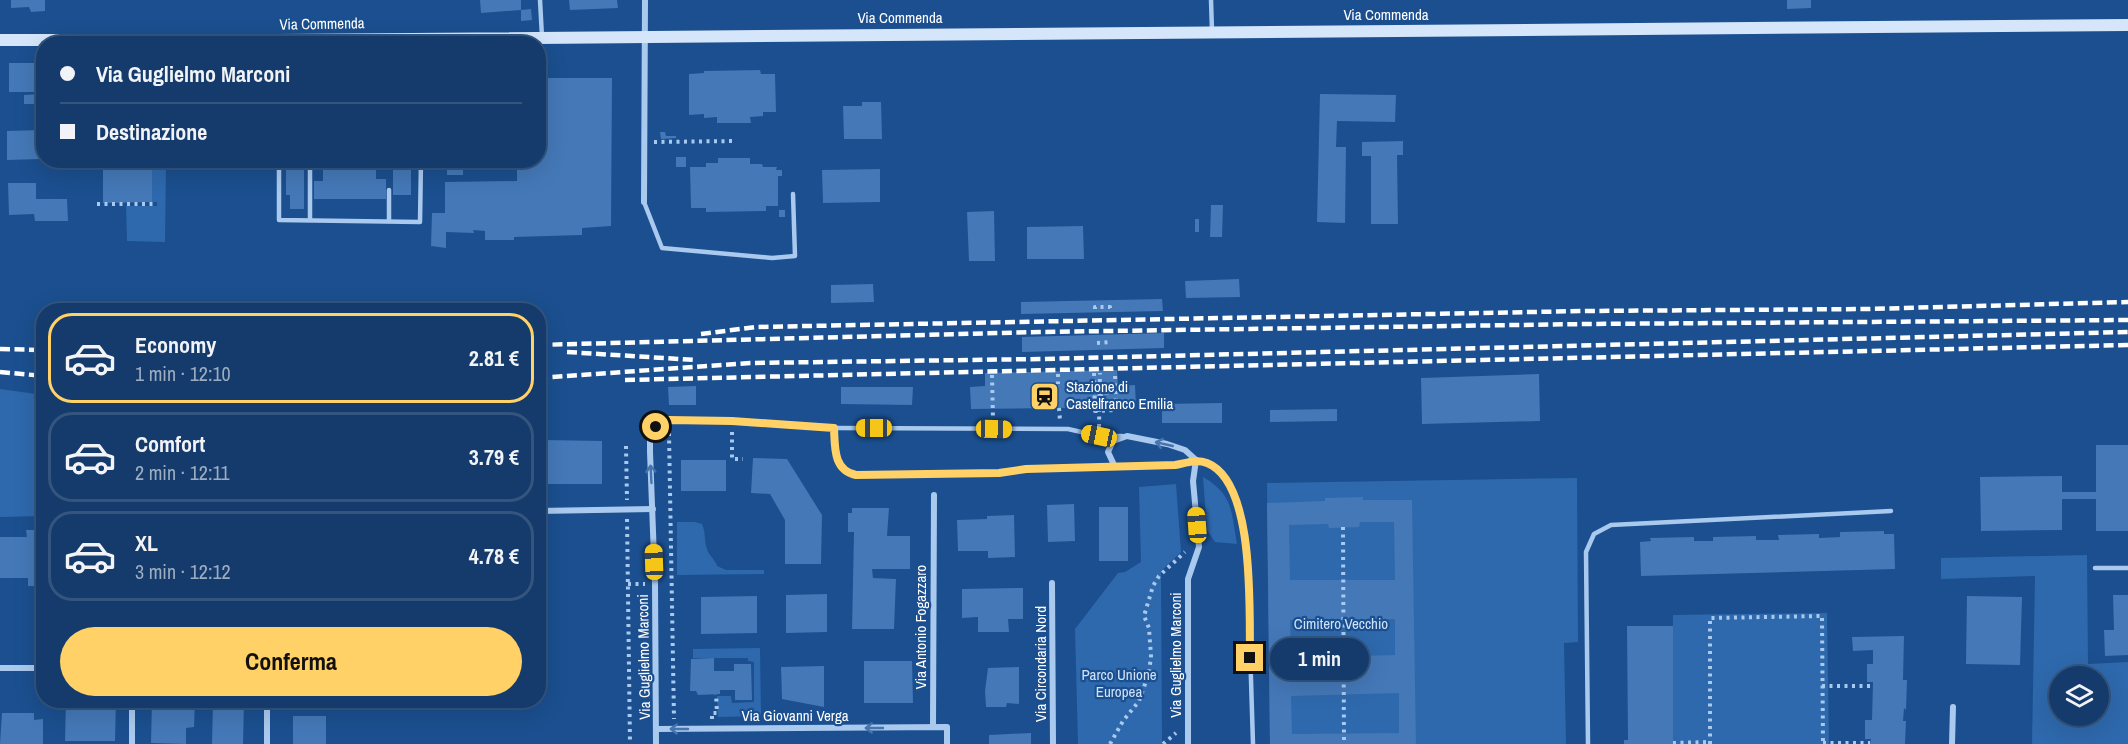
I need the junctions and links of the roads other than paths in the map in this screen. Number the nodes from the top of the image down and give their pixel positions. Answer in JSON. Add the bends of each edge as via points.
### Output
{"nodes":[{"id":1,"x":540,"y":0,"type":"edge"},
{"id":2,"x":645,"y":0,"type":"edge"},
{"id":3,"x":1211,"y":0,"type":"edge"},
{"id":4,"x":2128,"y":24,"type":"edge"},
{"id":5,"x":1212,"y":31,"type":"junction"},
{"id":6,"x":645,"y":35,"type":"junction"},
{"id":7,"x":542,"y":36,"type":"edge"},
{"id":8,"x":546,"y":37,"type":"edge"},
{"id":9,"x":0,"y":40,"type":"edge"},
{"id":10,"x":36,"y":40,"type":"edge"},
{"id":11,"x":279,"y":168,"type":"edge"},
{"id":12,"x":310,"y":168,"type":"edge"},
{"id":13,"x":421,"y":168,"type":"edge"},
{"id":14,"x":389,"y":190,"type":"dead end"},
{"id":15,"x":793,"y":194,"type":"dead end"},
{"id":16,"x":644,"y":202,"type":"joint"},
{"id":17,"x":310,"y":220,"type":"junction"},
{"id":18,"x":389,"y":221,"type":"junction"},
{"id":19,"x":834,"y":428,"type":"junction"},
{"id":20,"x":1127,"y":436,"type":"junction"},
{"id":21,"x":1196,"y":460,"type":"junction"},
{"id":22,"x":1115,"y":467,"type":"junction"},
{"id":23,"x":934,"y":495,"type":"dead end"},
{"id":24,"x":653,"y":509,"type":"junction"},
{"id":25,"x":546,"y":511,"type":"edge"},
{"id":26,"x":1891,"y":511,"type":"dead end"},
{"id":27,"x":2095,"y":568,"type":"dead end"},
{"id":28,"x":2128,"y":568,"type":"edge"},
{"id":29,"x":1052,"y":583,"type":"dead end"},
{"id":30,"x":0,"y":668,"type":"edge"},
{"id":31,"x":36,"y":668,"type":"edge"},
{"id":32,"x":1953,"y":707,"type":"dead end"},
{"id":33,"x":132,"y":708,"type":"edge"},
{"id":34,"x":267,"y":708,"type":"edge"},
{"id":35,"x":933,"y":727,"type":"junction"},
{"id":36,"x":656,"y":729,"type":"junction"},
{"id":37,"x":132,"y":744,"type":"edge"},
{"id":38,"x":267,"y":744,"type":"edge"},
{"id":39,"x":656,"y":744,"type":"edge"},
{"id":40,"x":947,"y":744,"type":"edge"},
{"id":41,"x":1053,"y":744,"type":"edge"},
{"id":42,"x":1188,"y":744,"type":"edge"},
{"id":43,"x":1252,"y":744,"type":"edge"},
{"id":44,"x":1588,"y":744,"type":"edge"},
{"id":45,"x":1952,"y":744,"type":"edge"}],
"edges":[{"from":1,"to":7,"type":"lane"},
{"from":2,"to":6,"type":"street"},
{"from":3,"to":5,"type":"lane"},
{"from":4,"to":5,"type":"street","name":"Via Commenda"},
{"from":5,"to":6,"type":"street","name":"Via Commenda"},
{"from":6,"to":8,"type":"street","name":"Via Commenda"},
{"from":6,"to":16,"type":"street"},
{"from":9,"to":10,"type":"street","name":"Via Commenda"},
{"from":11,"to":17,"type":"lane","via":[[279,220]]},
{"from":12,"to":17,"type":"lane"},
{"from":13,"to":18,"type":"lane","via":[[420,222]]},
{"from":14,"to":18,"type":"lane"},
{"from":15,"to":16,"type":"lane","via":[[795,256],[772,258],[662,248]]},
{"from":17,"to":18,"type":"lane"},
{"from":19,"to":20,"type":"lane","via":[[1068,429],[1099,436]]},
{"from":19,"to":22,"type":"street","via":[[836,459],[843,470],[856,475]]},
{"from":24,"to":19,"type":"street","name":"Via Guglielmo Marconi","one_way":true,"via":[[650,439],[656,427],[669,420]]},
{"from":21,"to":20,"type":"street","one_way":true,"via":[[1185,450]]},
{"from":20,"to":22,"type":"street","via":[[1113,441],[1108,452]]},
{"from":21,"to":22,"type":"street","via":[[1175,465]]},
{"from":21,"to":42,"type":"street","name":"Via Guglielmo Marconi","via":[[1193,481],[1198,547],[1188,579]]},
{"from":21,"to":43,"type":"lane","via":[[1223,474],[1232,487],[1241,519],[1247,550]]},
{"from":23,"to":35,"type":"street","name":"Via Antonio Fogazzaro"},
{"from":24,"to":25,"type":"street"},
{"from":24,"to":36,"type":"street","name":"Via Guglielmo Marconi"},
{"from":26,"to":44,"type":"lane","via":[[1611,525],[1594,534],[1586,552]]},
{"from":27,"to":28,"type":"lane"},
{"from":29,"to":41,"type":"street","name":"Via Circondaria Nord"},
{"from":30,"to":31,"type":"street"},
{"from":32,"to":45,"type":"street"},
{"from":33,"to":37,"type":"street"},
{"from":34,"to":38,"type":"street"},
{"from":35,"to":36,"type":"street","name":"Via Giovanni Verga","one_way":true},
{"from":35,"to":40,"type":"street","via":[[947,727]]},
{"from":36,"to":39,"type":"street","name":"Via Guglielmo Marconi"}]}
